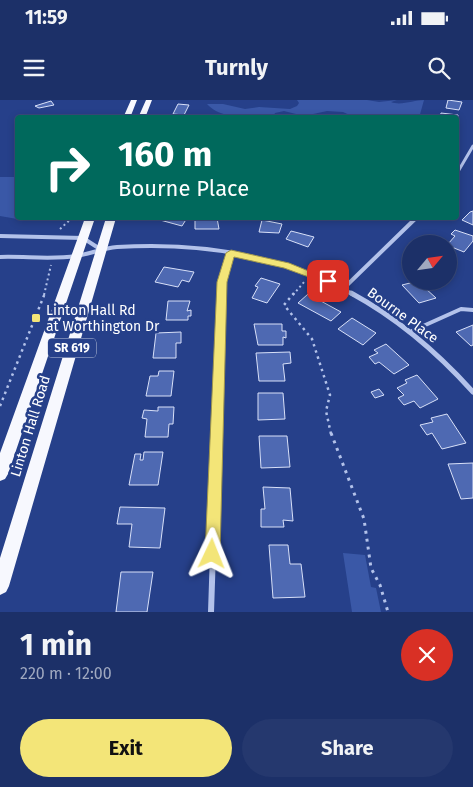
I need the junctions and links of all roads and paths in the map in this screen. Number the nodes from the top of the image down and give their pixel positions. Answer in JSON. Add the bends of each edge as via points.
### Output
{"nodes":[{"id":1,"x":134,"y":100,"type":"edge"},
{"id":2,"x":149,"y":100,"type":"edge"},
{"id":3,"x":127,"y":115,"type":"edge"},
{"id":4,"x":143,"y":115,"type":"edge"},
{"id":5,"x":473,"y":146,"type":"edge"},
{"id":6,"x":459,"y":170,"type":"edge"},
{"id":7,"x":70,"y":220,"type":"edge"},
{"id":8,"x":89,"y":220,"type":"edge"},
{"id":9,"x":109,"y":220,"type":"edge"},
{"id":10,"x":414,"y":220,"type":"edge"},
{"id":11,"x":61,"y":227,"type":"dead end"},
{"id":12,"x":0,"y":236,"type":"edge"},
{"id":13,"x":83,"y":238,"type":"junction"},
{"id":14,"x":100,"y":249,"type":"junction"},
{"id":15,"x":231,"y":253,"type":"junction"},
{"id":16,"x":76,"y":256,"type":"junction"},
{"id":17,"x":0,"y":257,"type":"edge"},
{"id":18,"x":49,"y":274,"type":"dead end"},
{"id":19,"x":312,"y":274,"type":"junction"},
{"id":20,"x":344,"y":288,"type":"junction"},
{"id":21,"x":473,"y":310,"type":"edge"},
{"id":22,"x":412,"y":332,"type":"junction"},
{"id":23,"x":473,"y":392,"type":"edge"},
{"id":24,"x":0,"y":406,"type":"edge"},
{"id":25,"x":0,"y":474,"type":"edge"},
{"id":26,"x":0,"y":586,"type":"edge"},
{"id":27,"x":210,"y":612,"type":"edge"},
{"id":28,"x":388,"y":612,"type":"edge"}],
"edges":[{"from":1,"to":3,"type":"main road"},
{"from":2,"to":4,"type":"main road"},
{"from":5,"to":6,"type":"street"},
{"from":7,"to":11,"type":"path"},
{"from":8,"to":13,"type":"main road","name":"Linton Hall Road","number":"SR 619"},
{"from":9,"to":14,"type":"main road","name":"Linton Hall Road","number":"SR 619"},
{"from":10,"to":20,"type":"street"},
{"from":12,"to":13,"type":"street"},
{"from":13,"to":14,"type":"street"},
{"from":13,"to":16,"type":"main road","name":"Linton Hall Road","number":"SR 619"},
{"from":14,"to":15,"type":"street","name":"Bourne Place","via":[[170,247]]},
{"from":14,"to":16,"type":"street","name":"Bourne Place"},
{"from":14,"to":26,"type":"main road","name":"Linton Hall Road","number":"SR 619"},
{"from":15,"to":19,"type":"street","name":"Bourne Place","via":[[272,261]]},
{"from":15,"to":27,"type":"street","via":[[222,282]]},
{"from":16,"to":17,"type":"street","name":"Bourne Place"},
{"from":16,"to":25,"type":"main road","name":"Linton Hall Road","number":"SR 619"},
{"from":18,"to":24,"type":"path","via":[[48,285]]},
{"from":19,"to":20,"type":"street","name":"Bourne Place"},
{"from":19,"to":28,"type":"path","via":[[284,305],[312,339],[330,395],[326,411],[332,438],[364,519],[370,568],[380,585]]},
{"from":20,"to":22,"type":"street","name":"Bourne Place","via":[[369,301]]},
{"from":21,"to":22,"type":"lane","via":[[461,309]]},
{"from":22,"to":23,"type":"street","name":"Bourne Place"}]}
